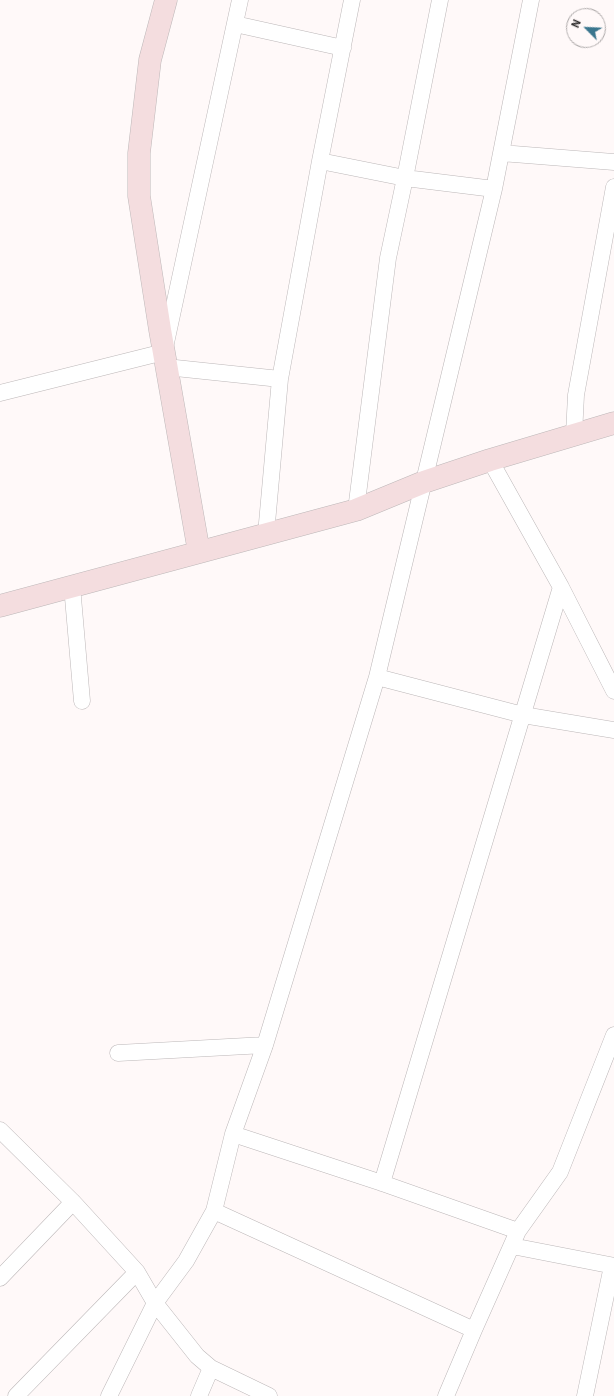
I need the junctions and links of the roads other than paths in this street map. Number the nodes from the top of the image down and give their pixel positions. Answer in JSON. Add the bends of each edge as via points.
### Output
{"nodes":[{"id":1,"x":164,"y":0,"type":"edge"},
{"id":2,"x":240,"y":0,"type":"edge"},
{"id":3,"x":352,"y":0,"type":"edge"},
{"id":4,"x":440,"y":0,"type":"edge"},
{"id":5,"x":531,"y":0,"type":"edge"},
{"id":6,"x":235,"y":24,"type":"junction"},
{"id":7,"x":343,"y":48,"type":"junction"},
{"id":8,"x":501,"y":153,"type":"junction"},
{"id":9,"x":320,"y":161,"type":"junction"},
{"id":10,"x":614,"y":162,"type":"edge"},
{"id":11,"x":406,"y":178,"type":"junction"},
{"id":12,"x":614,"y":187,"type":"edge"},
{"id":13,"x":494,"y":189,"type":"junction"},
{"id":14,"x":165,"y":359,"type":"junction"},
{"id":15,"x":280,"y":379,"type":"junction"},
{"id":16,"x":0,"y":394,"type":"edge"},
{"id":17,"x":614,"y":422,"type":"edge"},
{"id":18,"x":574,"y":434,"type":"junction"},
{"id":19,"x":490,"y":460,"type":"junction"},
{"id":20,"x":424,"y":482,"type":"junction"},
{"id":21,"x":356,"y":510,"type":"junction"},
{"id":22,"x":266,"y":534,"type":"junction"},
{"id":23,"x":199,"y":552,"type":"junction"},
{"id":24,"x":72,"y":586,"type":"junction"},
{"id":25,"x":561,"y":588,"type":"junction"},
{"id":26,"x":0,"y":606,"type":"edge"},
{"id":27,"x":377,"y":677,"type":"junction"},
{"id":28,"x":614,"y":691,"type":"edge"},
{"id":29,"x":82,"y":701,"type":"dead end"},
{"id":30,"x":523,"y":715,"type":"junction"},
{"id":31,"x":614,"y":730,"type":"edge"},
{"id":32,"x":614,"y":1035,"type":"edge"},
{"id":33,"x":265,"y":1045,"type":"junction"},
{"id":34,"x":118,"y":1053,"type":"dead end"},
{"id":35,"x":0,"y":1130,"type":"edge"},
{"id":36,"x":233,"y":1134,"type":"junction"},
{"id":37,"x":382,"y":1183,"type":"junction"},
{"id":38,"x":73,"y":1202,"type":"junction"},
{"id":39,"x":214,"y":1211,"type":"junction"},
{"id":40,"x":515,"y":1239,"type":"junction"},
{"id":41,"x":613,"y":1266,"type":"edge"},
{"id":42,"x":137,"y":1272,"type":"junction"},
{"id":43,"x":0,"y":1278,"type":"edge"},
{"id":44,"x":155,"y":1303,"type":"junction"},
{"id":45,"x":474,"y":1330,"type":"junction"},
{"id":46,"x":211,"y":1368,"type":"junction"},
{"id":47,"x":16,"y":1396,"type":"edge"},
{"id":48,"x":109,"y":1396,"type":"edge"},
{"id":49,"x":199,"y":1396,"type":"edge"},
{"id":50,"x":269,"y":1396,"type":"edge"},
{"id":51,"x":446,"y":1396,"type":"edge"},
{"id":52,"x":585,"y":1396,"type":"edge"}],
"edges":[{"from":1,"to":14,"type":"main road","via":[[150,60],[139,153],[139,196]]},
{"from":2,"to":6,"type":"street"},
{"from":3,"to":7,"type":"street"},
{"from":4,"to":11,"type":"street"},
{"from":5,"to":8,"type":"street"},
{"from":6,"to":7,"type":"street"},
{"from":6,"to":14,"type":"street"},
{"from":7,"to":9,"type":"street"},
{"from":8,"to":10,"type":"street"},
{"from":8,"to":13,"type":"street"},
{"from":9,"to":11,"type":"street"},
{"from":9,"to":15,"type":"street"},
{"from":11,"to":13,"type":"street"},
{"from":11,"to":21,"type":"street","via":[[388,258]]},
{"from":12,"to":18,"type":"street","via":[[576,395]]},
{"from":13,"to":20,"type":"street"},
{"from":14,"to":15,"type":"street"},
{"from":14,"to":16,"type":"street"},
{"from":14,"to":23,"type":"main road"},
{"from":15,"to":22,"type":"street"},
{"from":17,"to":18,"type":"main road"},
{"from":18,"to":19,"type":"main road"},
{"from":19,"to":20,"type":"main road"},
{"from":19,"to":25,"type":"street"},
{"from":20,"to":21,"type":"main road"},
{"from":20,"to":27,"type":"street"},
{"from":21,"to":22,"type":"main road"},
{"from":22,"to":23,"type":"main road"},
{"from":23,"to":24,"type":"main road"},
{"from":24,"to":26,"type":"main road"},
{"from":24,"to":29,"type":"street"},
{"from":25,"to":28,"type":"street"},
{"from":25,"to":30,"type":"street"},
{"from":27,"to":30,"type":"street"},
{"from":27,"to":33,"type":"street"},
{"from":30,"to":31,"type":"street"},
{"from":30,"to":37,"type":"street"},
{"from":32,"to":40,"type":"street","via":[[560,1172]]},
{"from":33,"to":34,"type":"street"},
{"from":33,"to":36,"type":"street"},
{"from":35,"to":38,"type":"street"},
{"from":36,"to":37,"type":"street"},
{"from":36,"to":39,"type":"street"},
{"from":37,"to":40,"type":"street"},
{"from":38,"to":42,"type":"street"},
{"from":38,"to":43,"type":"street"},
{"from":39,"to":44,"type":"street","via":[[186,1261]]},
{"from":39,"to":45,"type":"street"},
{"from":40,"to":41,"type":"street"},
{"from":40,"to":45,"type":"street"},
{"from":41,"to":52,"type":"street"},
{"from":42,"to":44,"type":"street"},
{"from":42,"to":47,"type":"street"},
{"from":44,"to":46,"type":"street","via":[[197,1356]]},
{"from":44,"to":48,"type":"street"},
{"from":45,"to":51,"type":"street"},
{"from":46,"to":49,"type":"street"},
{"from":46,"to":50,"type":"street"}]}
